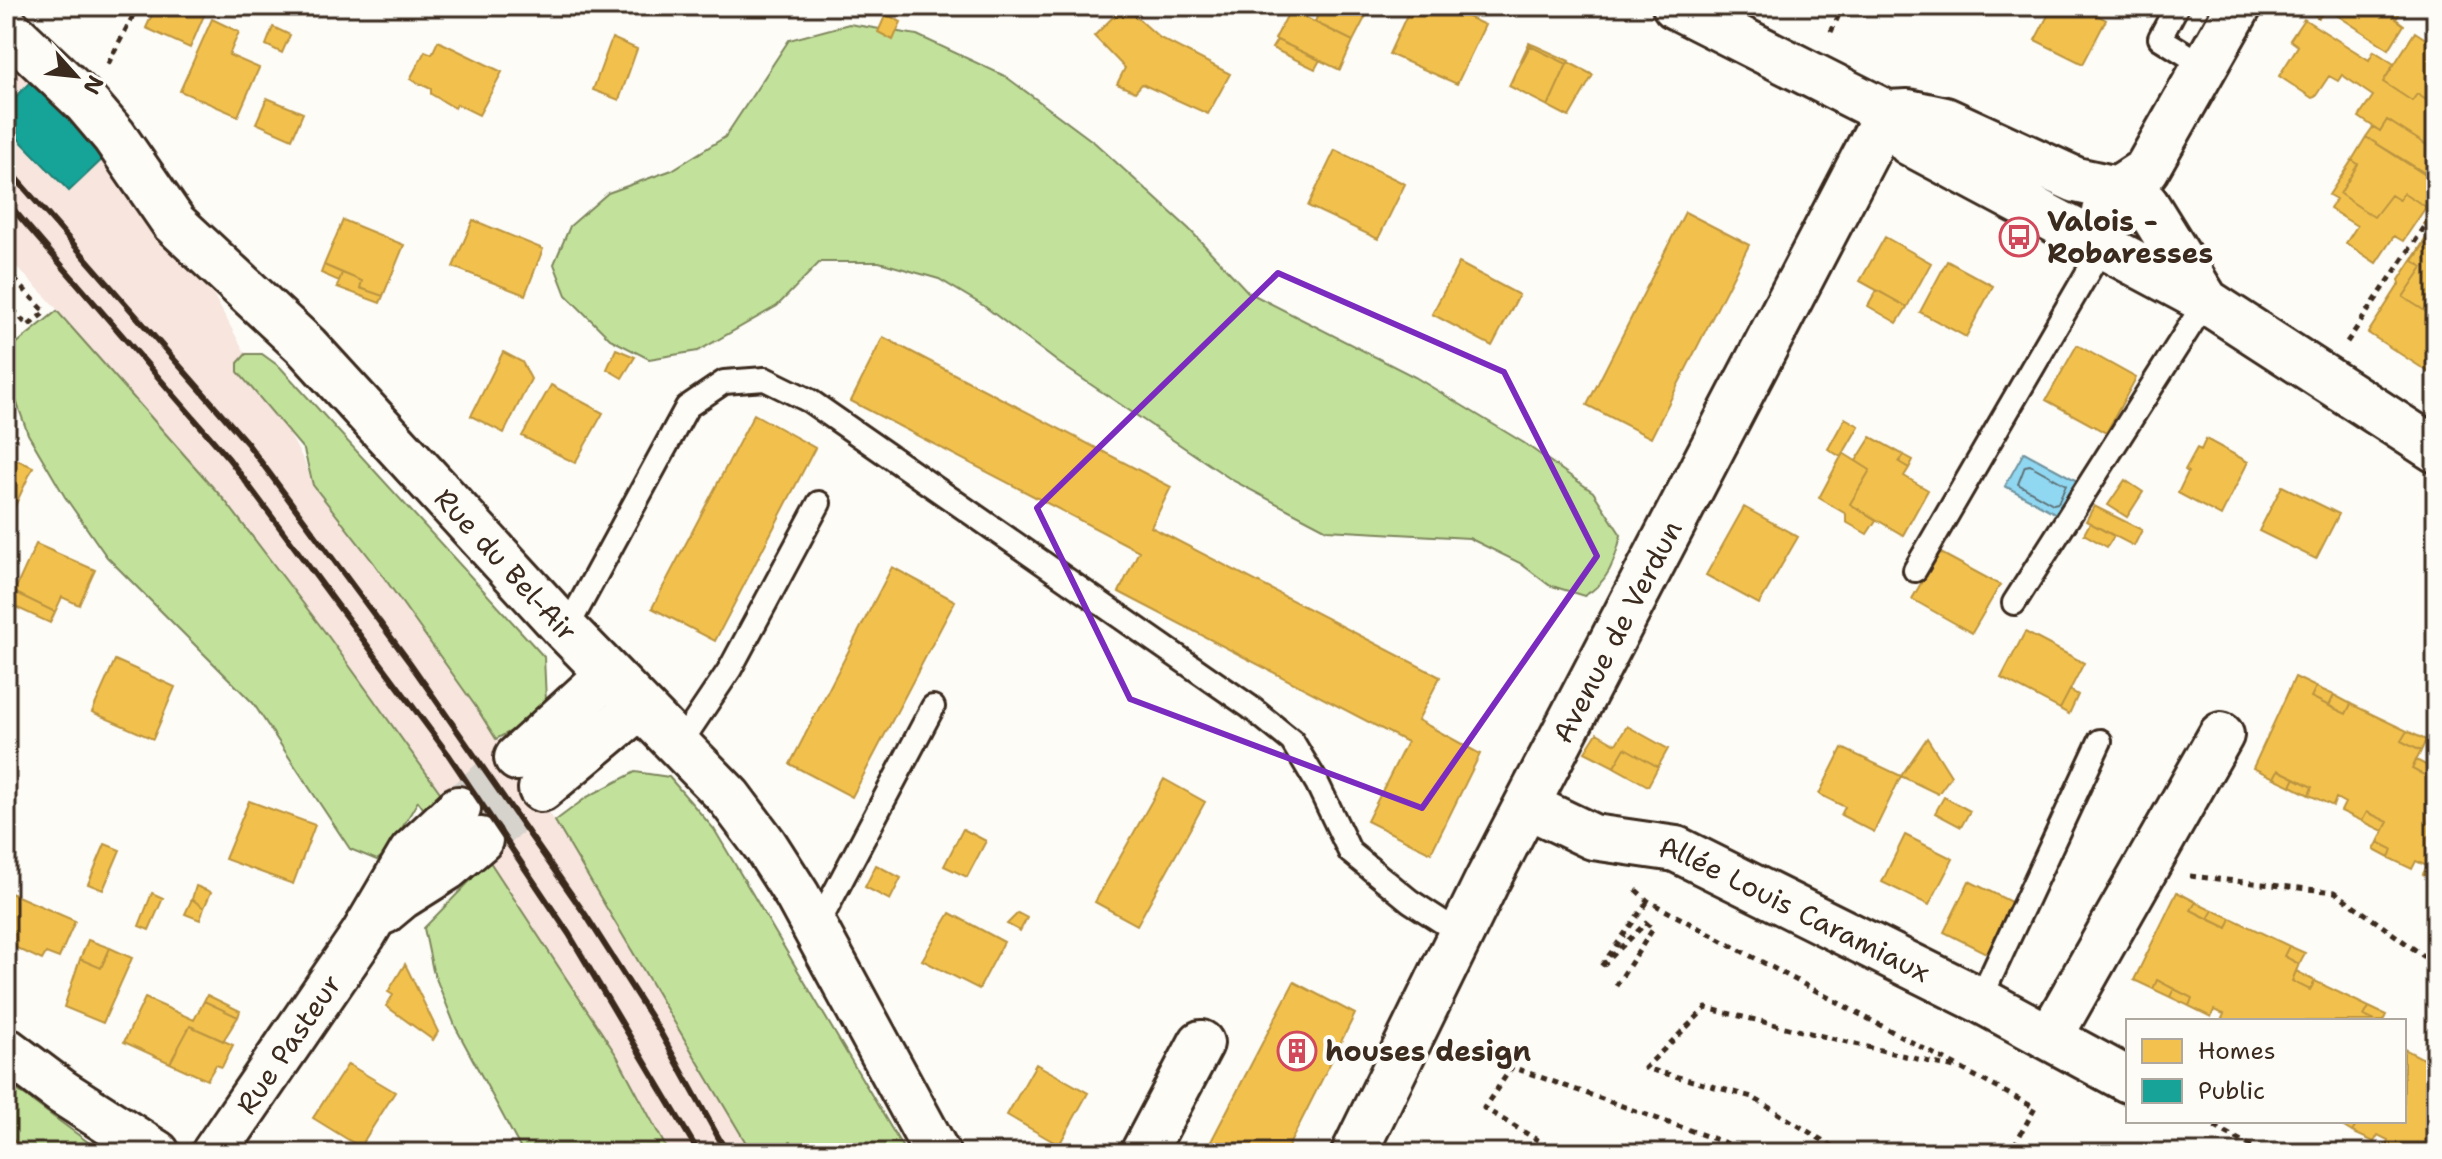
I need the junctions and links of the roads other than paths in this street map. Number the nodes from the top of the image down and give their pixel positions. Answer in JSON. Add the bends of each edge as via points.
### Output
{"nodes":[{"id":1,"x":1675,"y":6,"type":"edge"},
{"id":2,"x":2177,"y":6,"type":"edge"},
{"id":3,"x":2239,"y":6,"type":"edge"},
{"id":4,"x":6,"y":27,"type":"edge"},
{"id":5,"x":2205,"y":66,"type":"junction"},
{"id":6,"x":1887,"y":113,"type":"junction"},
{"id":7,"x":2136,"y":187,"type":"junction"},
{"id":8,"x":2103,"y":247,"type":"junction"},
{"id":9,"x":2206,"y":301,"type":"junction"},
{"id":10,"x":2436,"y":450,"type":"edge"},
{"id":11,"x":819,"y":503,"type":"dead end"},
{"id":12,"x":1915,"y":570,"type":"dead end"},
{"id":13,"x":2014,"y":603,"type":"dead end"},
{"id":14,"x":566,"y":630,"type":"junction"},
{"id":15,"x":608,"y":675,"type":"junction"},
{"id":16,"x":639,"y":707,"type":"junction"},
{"id":17,"x":933,"y":707,"type":"dead end"},
{"id":18,"x":2221,"y":735,"type":"dead end"},
{"id":19,"x":2100,"y":741,"type":"dead end"},
{"id":20,"x":679,"y":745,"type":"junction"},
{"id":21,"x":1528,"y":806,"type":"junction"},
{"id":22,"x":469,"y":825,"type":"tunnel mouth"},
{"id":23,"x":815,"y":930,"type":"junction"},
{"id":24,"x":1461,"y":934,"type":"junction"},
{"id":25,"x":1980,"y":1000,"type":"junction"},
{"id":26,"x":2050,"y":1037,"type":"junction"},
{"id":27,"x":1201,"y":1043,"type":"dead end"},
{"id":28,"x":6,"y":1050,"type":"edge"},
{"id":29,"x":2126,"y":1079,"type":"edge"},
{"id":30,"x":157,"y":1153,"type":"edge"},
{"id":31,"x":214,"y":1153,"type":"edge"},
{"id":32,"x":937,"y":1153,"type":"edge"},
{"id":33,"x":1143,"y":1153,"type":"edge"},
{"id":34,"x":1354,"y":1153,"type":"edge"}],
"edges":[{"from":1,"to":6,"type":"street"},
{"from":2,"to":5,"type":"lane","via":[[2160,38]]},
{"from":3,"to":5,"type":"street"},
{"from":4,"to":14,"type":"street","name":"Rue du Bel-Air","via":[[86,103],[174,223],[306,346]]},
{"from":5,"to":7,"type":"street"},
{"from":6,"to":7,"type":"street","via":[[1945,120],[2076,180]]},
{"from":6,"to":8,"type":"street","via":[[1910,143]]},
{"from":6,"to":21,"type":"street","name":"Avenue de Verdun"},
{"from":7,"to":8,"type":"street"},
{"from":7,"to":9,"type":"street"},
{"from":8,"to":9,"type":"street"},
{"from":8,"to":12,"type":"lane"},
{"from":9,"to":10,"type":"street"},
{"from":9,"to":13,"type":"lane"},
{"from":11,"to":20,"type":"lane","via":[[730,669]]},
{"from":14,"to":15,"type":"street","name":"Rue du Bel-Air"},
{"from":14,"to":24,"type":"lane","via":[[687,407],[724,382],[765,379],[810,401],[1250,707],[1292,741],[1350,852]]},
{"from":15,"to":16,"type":"street","name":"Rue du Bel-Air"},
{"from":15,"to":16,"type":"street","via":[[529,773]]},
{"from":16,"to":20,"type":"street","name":"Rue du Bel-Air"},
{"from":17,"to":23,"type":"lane"},
{"from":18,"to":26,"type":"street"},
{"from":19,"to":25,"type":"lane"},
{"from":20,"to":23,"type":"street","name":"Rue du Bel-Air","via":[[746,818]]},
{"from":21,"to":24,"type":"street","name":"Avenue de Verdun"},
{"from":21,"to":25,"type":"street","name":"Allée Louis Caramiaux","via":[[1593,837],[1676,849]]},
{"from":22,"to":31,"type":"street","name":"Rue Pasteur","via":[[447,868],[401,897],[363,935]]},
{"from":23,"to":32,"type":"street","name":"Rue du Bel-Air"},
{"from":24,"to":34,"type":"street","name":"Avenue de Verdun"},
{"from":25,"to":26,"type":"street","name":"Allée Louis Caramiaux"},
{"from":26,"to":29,"type":"street","name":"Allée Louis Caramiaux"},
{"from":27,"to":33,"type":"street"},
{"from":28,"to":30,"type":"street"}]}
